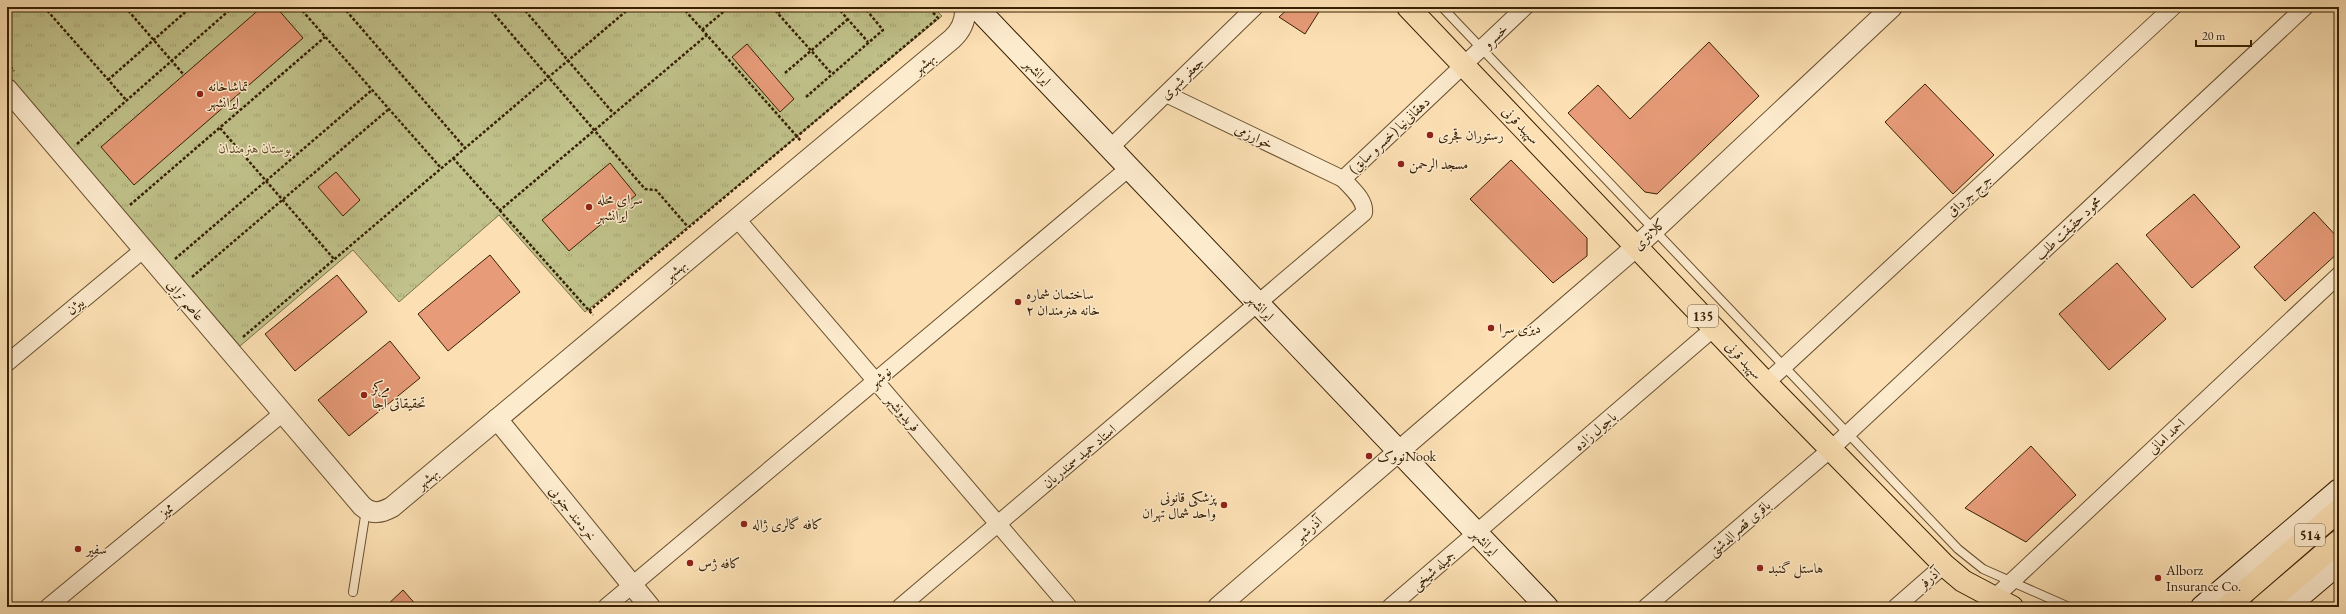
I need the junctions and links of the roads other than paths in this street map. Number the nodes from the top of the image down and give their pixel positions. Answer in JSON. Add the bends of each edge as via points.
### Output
{"nodes":[{"id":1,"x":965,"y":7,"type":"edge"},
{"id":2,"x":976,"y":7,"type":"edge"},
{"id":3,"x":1255,"y":7,"type":"edge"},
{"id":4,"x":1408,"y":7,"type":"edge"},
{"id":5,"x":1442,"y":7,"type":"edge"},
{"id":6,"x":1525,"y":7,"type":"edge"},
{"id":7,"x":1892,"y":7,"type":"edge"},
{"id":8,"x":2173,"y":7,"type":"edge"},
{"id":9,"x":2305,"y":7,"type":"edge"},
{"id":10,"x":1482,"y":49,"type":"junction"},
{"id":11,"x":1464,"y":66,"type":"junction"},
{"id":12,"x":7,"y":89,"type":"edge"},
{"id":13,"x":1166,"y":94,"type":"junction"},
{"id":14,"x":1110,"y":148,"type":"junction"},
{"id":15,"x":1129,"y":168,"type":"junction"},
{"id":16,"x":1343,"y":179,"type":"junction"},
{"id":17,"x":737,"y":218,"type":"junction"},
{"id":18,"x":1654,"y":228,"type":"junction"},
{"id":19,"x":1637,"y":246,"type":"junction"},
{"id":20,"x":144,"y":249,"type":"junction"},
{"id":21,"x":2339,"y":275,"type":"edge"},
{"id":22,"x":1259,"y":304,"type":"junction"},
{"id":23,"x":1714,"y":328,"type":"junction"},
{"id":24,"x":7,"y":363,"type":"edge"},
{"id":25,"x":1784,"y":366,"type":"junction"},
{"id":26,"x":876,"y":381,"type":"junction"},
{"id":27,"x":1766,"y":383,"type":"junction"},
{"id":28,"x":283,"y":413,"type":"junction"},
{"id":29,"x":497,"y":419,"type":"junction"},
{"id":30,"x":1848,"y":433,"type":"junction"},
{"id":31,"x":1831,"y":449,"type":"junction"},
{"id":32,"x":1399,"y":451,"type":"junction"},
{"id":33,"x":2339,"y":490,"type":"edge"},
{"id":34,"x":366,"y":510,"type":"junction"},
{"id":35,"x":2339,"y":510,"type":"edge"},
{"id":36,"x":998,"y":524,"type":"junction"},
{"id":37,"x":1476,"y":533,"type":"junction"},
{"id":38,"x":2339,"y":541,"type":"edge"},
{"id":39,"x":2339,"y":563,"type":"edge"},
{"id":40,"x":1944,"y":565,"type":"junction"},
{"id":41,"x":2012,"y":581,"type":"junction"},
{"id":42,"x":632,"y":585,"type":"junction"},
{"id":43,"x":353,"y":592,"type":"dead end"},
{"id":44,"x":1997,"y":604,"type":"edge"},
{"id":45,"x":2211,"y":605,"type":"edge"},
{"id":46,"x":2294,"y":606,"type":"edge"},
{"id":47,"x":48,"y":607,"type":"edge"},
{"id":48,"x":606,"y":607,"type":"edge"},
{"id":49,"x":650,"y":607,"type":"edge"},
{"id":50,"x":900,"y":607,"type":"edge"},
{"id":51,"x":1069,"y":607,"type":"edge"},
{"id":52,"x":1218,"y":607,"type":"edge"},
{"id":53,"x":1390,"y":607,"type":"edge"},
{"id":54,"x":1547,"y":607,"type":"edge"},
{"id":55,"x":1646,"y":607,"type":"edge"},
{"id":56,"x":1896,"y":607,"type":"edge"},
{"id":57,"x":2069,"y":607,"type":"edge"},
{"id":58,"x":2262,"y":607,"type":"edge"}],
"edges":[{"from":1,"to":17,"type":"street","name":"بهشهر","via":[[965,18],[956,36]]},
{"from":2,"to":14,"type":"main road","name":"ایرانشهر"},
{"from":3,"to":13,"type":"street","name":"جعفر شهری"},
{"from":4,"to":11,"type":"main road","name":"سپهبد قرنی","number":"135"},
{"from":5,"to":10,"type":"lane"},
{"from":6,"to":10,"type":"street","name":"خسرو"},
{"from":7,"to":18,"type":"street","name":"کلانتری"},
{"from":8,"to":25,"type":"street","name":"جرج جرداق"},
{"from":9,"to":30,"type":"street","name":"محمود حقیقت طلب"},
{"from":10,"to":11,"type":"street","name":"خسرو"},
{"from":10,"to":18,"type":"lane"},
{"from":11,"to":16,"type":"street","name":"دهقانی‌نیا (خسرو سابق)"},
{"from":11,"to":19,"type":"main road","name":"سپهبد قرنی","number":"135"},
{"from":12,"to":20,"type":"street","name":"عاصم ترابی"},
{"from":13,"to":14,"type":"street","name":"جعفر شهری"},
{"from":13,"to":16,"type":"street","name":"خوارزمی"},
{"from":14,"to":15,"type":"main road","name":"ایرانشهر"},
{"from":15,"to":22,"type":"main road","name":"ایرانشهر"},
{"from":15,"to":26,"type":"street","name":"نوشهر"},
{"from":16,"to":22,"type":"street","name":"دهقانی‌نیا (خسرو سابق)","via":[[1361,201],[1365,208],[1364,213]]},
{"from":17,"to":26,"type":"street","name":"فریدونشهر"},
{"from":17,"to":29,"type":"street","name":"بهشهر"},
{"from":18,"to":19,"type":"street","name":"کلانتری"},
{"from":18,"to":25,"type":"lane"},
{"from":19,"to":23,"type":"main road","name":"سپهبد قرنی","number":"135"},
{"from":19,"to":32,"type":"street","name":"کلانتری"},
{"from":20,"to":24,"type":"street","name":"بیژن"},
{"from":20,"to":28,"type":"street","name":"عاصم ترابی"},
{"from":21,"to":41,"type":"street","name":"احمد امانی"},
{"from":22,"to":32,"type":"main road","name":"ایرانشهر"},
{"from":22,"to":36,"type":"street","name":"استاد حمید سمندریان"},
{"from":23,"to":27,"type":"main road","name":"سپهبد قرنی","number":"135"},
{"from":23,"to":37,"type":"street","name":"باجول زاده"},
{"from":25,"to":27,"type":"street","name":"جرج جرداق"},
{"from":25,"to":30,"type":"lane"},
{"from":26,"to":36,"type":"street","name":"فریدونشهر"},
{"from":26,"to":42,"type":"street","name":"نوشهر"},
{"from":27,"to":31,"type":"main road","name":"سپهبد قرنی","number":"135"},
{"from":28,"to":34,"type":"street","name":"عاصم ترابی"},
{"from":28,"to":47,"type":"street","name":"ممیز"},
{"from":29,"to":34,"type":"street","name":"بهشهر","via":[[392,507],[377,513]]},
{"from":29,"to":42,"type":"street","name":"خردمند جنوبی"},
{"from":30,"to":31,"type":"street","name":"محمود حقیقت طلب"},
{"from":30,"to":41,"type":"lane","via":[[1958,550],[1983,569]]},
{"from":31,"to":40,"type":"main road","name":"سپهبد قرنی","number":"135"},
{"from":31,"to":55,"type":"street","name":"باقری قصرالدشتی"},
{"from":32,"to":37,"type":"main road","name":"ایرانشهر"},
{"from":32,"to":52,"type":"street","name":"آذرشهر"},
{"from":33,"to":45,"type":"main road"},
{"from":34,"to":43,"type":"lane"},
{"from":35,"to":45,"type":"main road","number":"514","via":[[2281,560]]},
{"from":36,"to":50,"type":"street","name":"استاد حمید سمندریان"},
{"from":36,"to":51,"type":"street","name":"فریدونشهر"},
{"from":37,"to":53,"type":"street","name":"جمیله شیخی"},
{"from":37,"to":54,"type":"main road","name":"ایرانشهر"},
{"from":38,"to":58,"type":"main road","number":"514"},
{"from":39,"to":46,"type":"main road"},
{"from":40,"to":44,"type":"main road","name":"سپهبد قرنی","number":"135"},
{"from":40,"to":56,"type":"street","name":"آذرفر"},
{"from":41,"to":44,"type":"street","name":"احمد امانی"},
{"from":41,"to":57,"type":"lane"},
{"from":42,"to":48,"type":"street","name":"نوشهر"},
{"from":42,"to":49,"type":"street","name":"خردمند جنوبی"}]}
